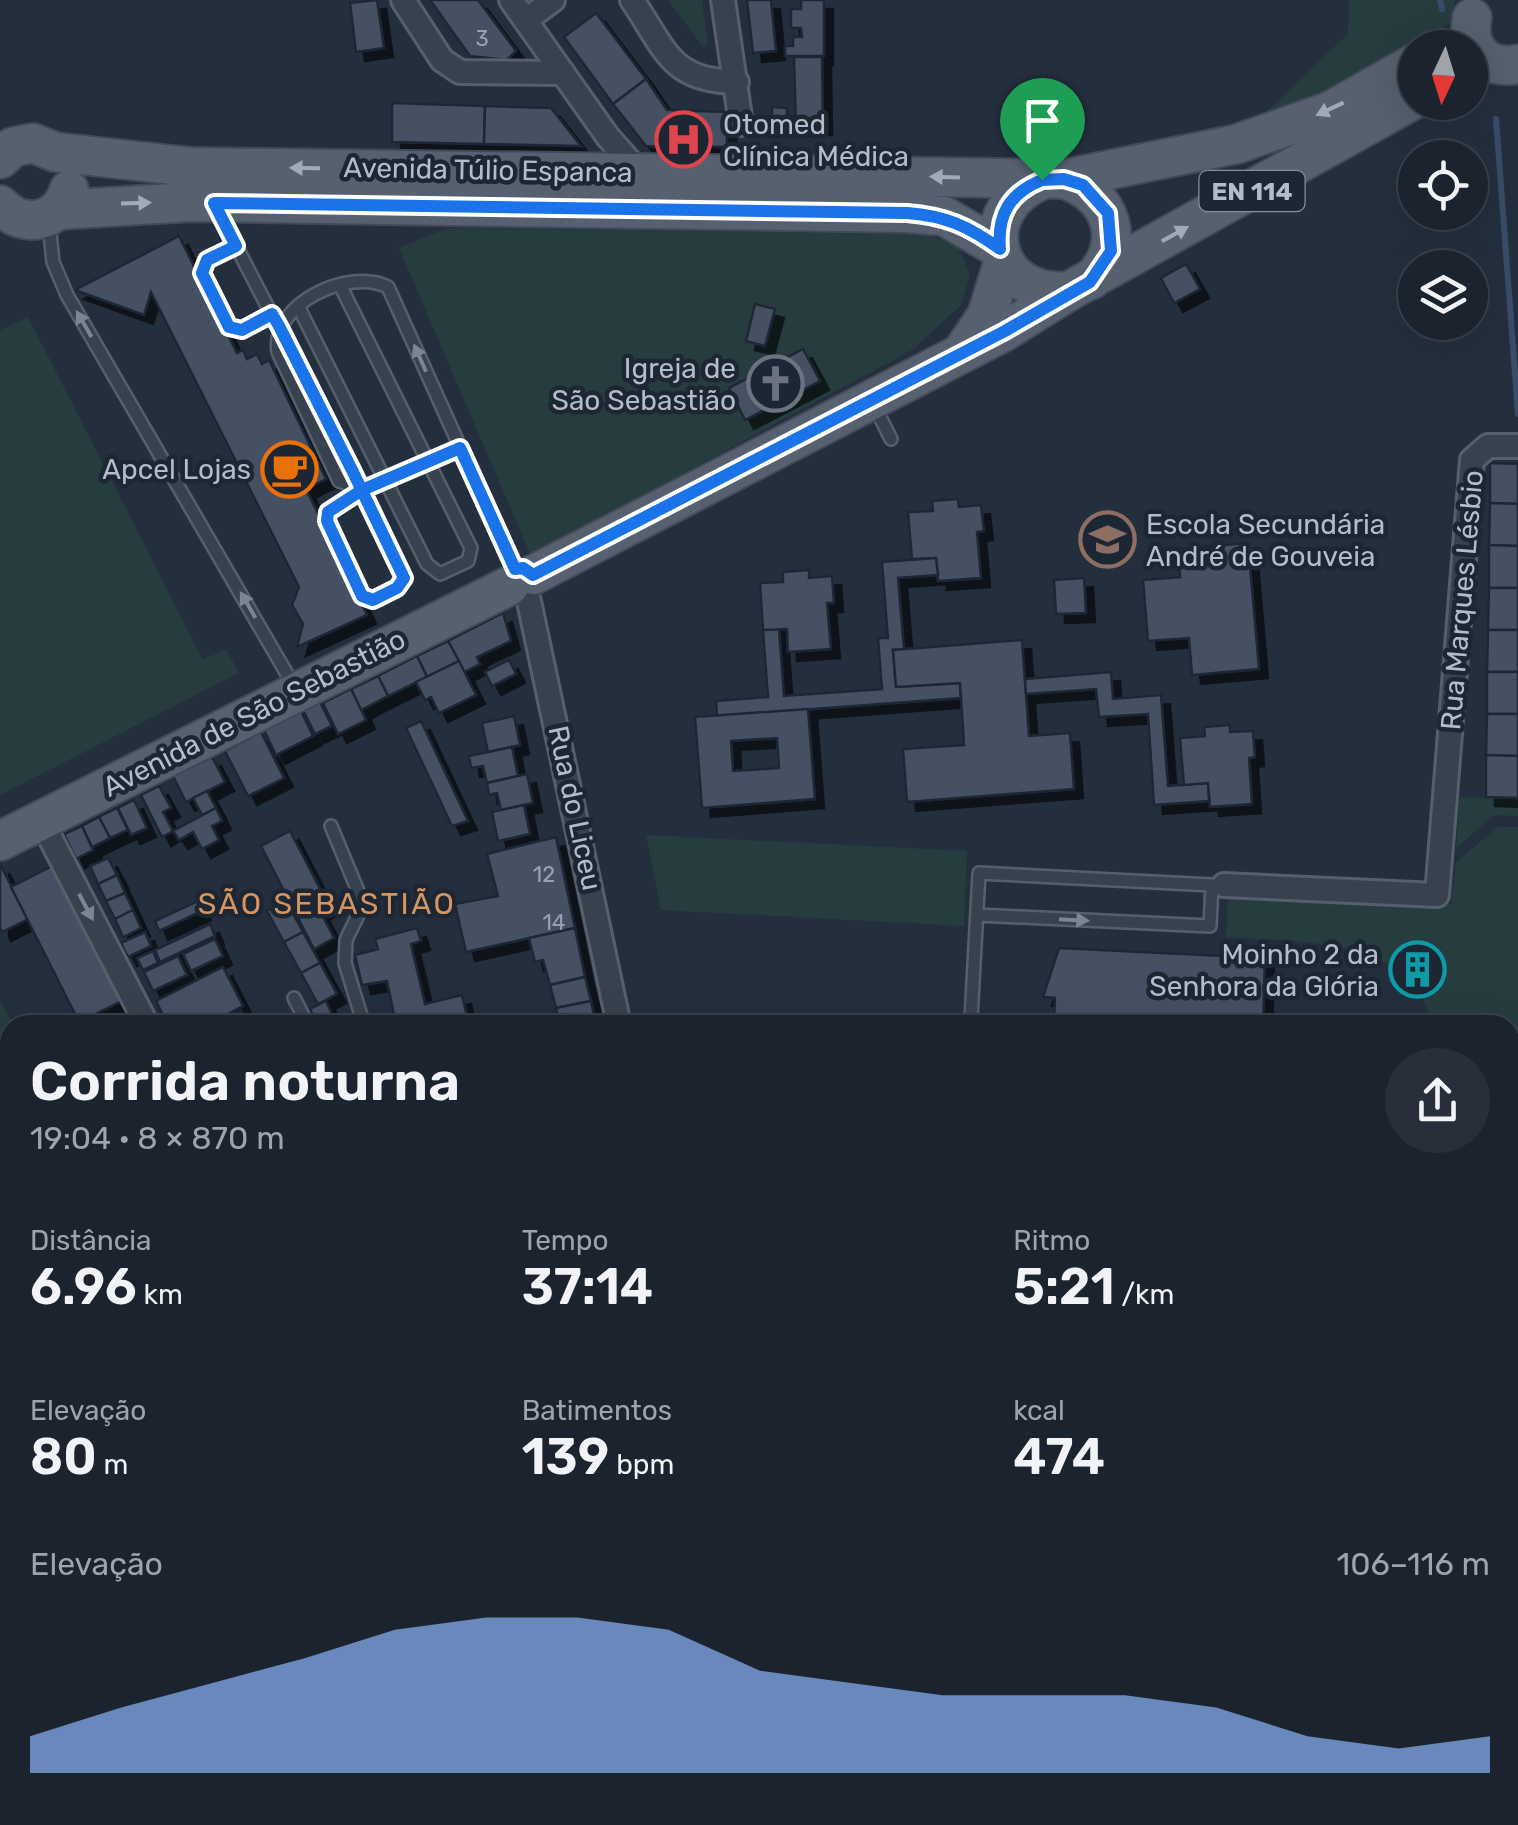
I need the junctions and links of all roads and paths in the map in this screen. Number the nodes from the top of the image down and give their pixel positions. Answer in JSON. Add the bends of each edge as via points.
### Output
{"nodes":[{"id":1,"x":403,"y":0,"type":"edge"},
{"id":2,"x":511,"y":0,"type":"edge"},
{"id":3,"x":552,"y":0,"type":"edge"},
{"id":4,"x":632,"y":0,"type":"edge"},
{"id":5,"x":723,"y":0,"type":"edge"},
{"id":6,"x":1479,"y":9,"type":"edge"},
{"id":7,"x":526,"y":20,"type":"junction"},
{"id":8,"x":1455,"y":30,"type":"edge"},
{"id":9,"x":1502,"y":70,"type":"edge"},
{"id":10,"x":1398,"y":72,"type":"edge"},
{"id":11,"x":563,"y":73,"type":"junction"},
{"id":12,"x":738,"y":82,"type":"junction"},
{"id":13,"x":1398,"y":109,"type":"edge"},
{"id":14,"x":740,"y":124,"type":"dead end"},
{"id":15,"x":608,"y":138,"type":"junction"},
{"id":16,"x":14,"y":150,"type":"edge"},
{"id":17,"x":580,"y":172,"type":"junction"},
{"id":18,"x":639,"y":172,"type":"junction"},
{"id":19,"x":1053,"y":179,"type":"junction"},
{"id":20,"x":214,"y":203,"type":"junction"},
{"id":21,"x":1,"y":208,"type":"edge"},
{"id":22,"x":54,"y":213,"type":"junction"},
{"id":23,"x":236,"y":246,"type":"junction"},
{"id":24,"x":1002,"y":255,"type":"junction"},
{"id":25,"x":340,"y":284,"type":"junction"},
{"id":26,"x":1080,"y":287,"type":"junction"},
{"id":27,"x":298,"y":306,"type":"junction"},
{"id":28,"x":272,"y":314,"type":"junction"},
{"id":29,"x":279,"y":326,"type":"junction"},
{"id":30,"x":963,"y":351,"type":"junction"},
{"id":31,"x":872,"y":400,"type":"junction"},
{"id":32,"x":891,"y":439,"type":"dead end"},
{"id":33,"x":1518,"y":446,"type":"edge"},
{"id":34,"x":460,"y":448,"type":"junction"},
{"id":35,"x":428,"y":461,"type":"junction"},
{"id":36,"x":386,"y":480,"type":"junction"},
{"id":37,"x":362,"y":490,"type":"junction"},
{"id":38,"x":521,"y":580,"type":"junction"},
{"id":39,"x":296,"y":690,"type":"junction"},
{"id":40,"x":40,"y":820,"type":"junction"},
{"id":41,"x":331,"y":826,"type":"dead end"},
{"id":42,"x":0,"y":841,"type":"edge"},
{"id":43,"x":1224,"y":885,"type":"dead end"},
{"id":44,"x":977,"y":915,"type":"junction"},
{"id":45,"x":294,"y":998,"type":"dead end"},
{"id":46,"x":143,"y":1015,"type":"edge"},
{"id":47,"x":303,"y":1015,"type":"edge"},
{"id":48,"x":361,"y":1015,"type":"edge"},
{"id":49,"x":618,"y":1015,"type":"edge"},
{"id":50,"x":972,"y":1015,"type":"edge"}],
"edges":[{"from":1,"to":11,"type":"street","via":[[442,60],[460,72]]},
{"from":2,"to":7,"type":"street"},
{"from":3,"to":7,"type":"street"},
{"from":4,"to":12,"type":"street","via":[[692,78]]},
{"from":5,"to":12,"type":"street"},
{"from":6,"to":8,"type":"main road"},
{"from":6,"to":9,"type":"main road","via":[[1476,51]]},
{"from":7,"to":11,"type":"street"},
{"from":10,"to":19,"type":"main road","name":"Avenida Túlio Espanca","number":"EN 114","one_way":true,"via":[[1330,110],[1237,144]]},
{"from":11,"to":15,"type":"street"},
{"from":12,"to":14,"type":"street"},
{"from":26,"to":13,"type":"main road","number":"EN 114","one_way":true},
{"from":15,"to":17,"type":"street","via":[[602,161]]},
{"from":15,"to":18,"type":"street"},
{"from":17,"to":16,"type":"main road","name":"Avenida Túlio Espanca","one_way":true,"via":[[217,168]]},
{"from":16,"to":22,"type":"main road","name":"Avenida Túlio Espanca","via":[[64,162],[70,187]]},
{"from":17,"to":18,"type":"main road","name":"Avenida Túlio Espanca"},
{"from":19,"to":18,"type":"main road","name":"Avenida Túlio Espanca","one_way":true},
{"from":19,"to":24,"type":"main road","name":"Avenida Túlio Espanca","via":[[1012,198],[1002,214]]},
{"from":19,"to":26,"type":"main road","via":[[1098,197],[1108,213],[1111,251]]},
{"from":22,"to":20,"type":"main road","name":"Avenida Túlio Espanca","one_way":true,"via":[[125,203]]},
{"from":20,"to":23,"type":"lane"},
{"from":20,"to":24,"type":"main road","name":"Avenida Túlio Espanca","via":[[907,213],[968,226]]},
{"from":21,"to":22,"type":"main road","name":"Avenida Túlio Espanca","via":[[25,221]]},
{"from":39,"to":22,"type":"lane","one_way":true,"via":[[67,294],[52,262]]},
{"from":23,"to":28,"type":"lane"},
{"from":23,"to":28,"type":"lane","via":[[207,260],[202,273],[229,327],[242,330]]},
{"from":24,"to":26,"type":"main road","name":"Avenida Túlio Espanca","via":[[1021,282],[1036,290]]},
{"from":24,"to":30,"type":"main road","via":[[987,315]]},
{"from":25,"to":27,"type":"lane"},
{"from":34,"to":25,"type":"lane","one_way":true,"via":[[388,287],[373,279]]},
{"from":25,"to":35,"type":"lane"},
{"from":26,"to":30,"type":"main road","name":"Avenida de São Sebastião"},
{"from":27,"to":29,"type":"lane"},
{"from":27,"to":36,"type":"lane"},
{"from":28,"to":29,"type":"lane"},
{"from":29,"to":37,"type":"lane","via":[[278,352],[339,482]]},
{"from":30,"to":31,"type":"main road","name":"Avenida de São Sebastião"},
{"from":31,"to":32,"type":"lane"},
{"from":31,"to":38,"type":"main road","name":"Avenida de São Sebastião"},
{"from":33,"to":43,"type":"street","name":"Rua Marques Lésbio","via":[[1488,446],[1472,460],[1437,895]]},
{"from":34,"to":35,"type":"lane"},
{"from":34,"to":38,"type":"lane"},
{"from":35,"to":36,"type":"lane"},
{"from":35,"to":36,"type":"lane","via":[[471,548],[468,561],[454,568],[440,574],[427,564]]},
{"from":36,"to":37,"type":"lane"},
{"from":37,"to":37,"type":"lane","via":[[404,578],[373,600],[362,596],[327,521],[328,512]]},
{"from":38,"to":39,"type":"main road","name":"Avenida de São Sebastião"},
{"from":38,"to":49,"type":"street","name":"Rua do Liceu"},
{"from":39,"to":40,"type":"main road","name":"Avenida de São Sebastião"},
{"from":40,"to":42,"type":"main road","name":"Avenida de São Sebastião"},
{"from":40,"to":46,"type":"street","one_way":true},
{"from":41,"to":48,"type":"lane","via":[[361,908],[346,940],[346,964]]},
{"from":44,"to":44,"type":"lane","one_way":true,"via":[[1210,926],[1212,885],[979,873]]},
{"from":44,"to":50,"type":"lane"},
{"from":45,"to":47,"type":"lane"}]}
